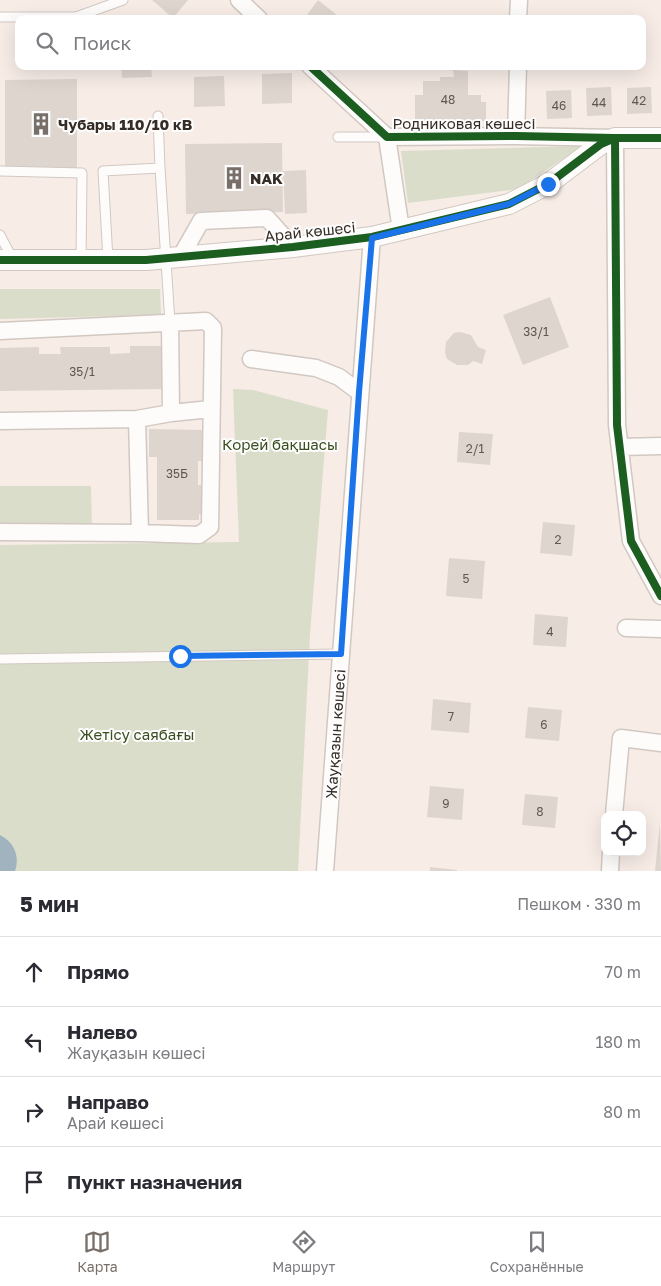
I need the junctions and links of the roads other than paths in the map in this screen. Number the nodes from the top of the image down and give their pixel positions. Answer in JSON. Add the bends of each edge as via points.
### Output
{"nodes":[{"id":1,"x":124,"y":0,"type":"edge"},
{"id":2,"x":239,"y":0,"type":"edge"},
{"id":3,"x":519,"y":0,"type":"edge"},
{"id":4,"x":82,"y":15,"type":"edge"},
{"id":5,"x":255,"y":15,"type":"edge"},
{"id":6,"x":518,"y":15,"type":"edge"},
{"id":7,"x":0,"y":17,"type":"edge"},
{"id":8,"x":15,"y":17,"type":"edge"},
{"id":9,"x":314,"y":70,"type":"edge"},
{"id":10,"x":518,"y":70,"type":"edge"},
{"id":11,"x":158,"y":116,"type":"dead end"},
{"id":12,"x":516,"y":136,"type":"junction"},
{"id":13,"x":338,"y":137,"type":"dead end"},
{"id":14,"x":387,"y":138,"type":"junction"},
{"id":15,"x":615,"y":138,"type":"junction"},
{"id":16,"x":661,"y":138,"type":"edge"},
{"id":17,"x":160,"y":168,"type":"junction"},
{"id":18,"x":0,"y":171,"type":"edge"},
{"id":19,"x":401,"y":230,"type":"junction"},
{"id":20,"x":0,"y":235,"type":"edge"},
{"id":21,"x":372,"y":238,"type":"junction"},
{"id":22,"x":293,"y":248,"type":"junction"},
{"id":23,"x":174,"y":258,"type":"junction"},
{"id":24,"x":7,"y":260,"type":"edge"},
{"id":25,"x":81,"y":260,"type":"junction"},
{"id":26,"x":108,"y":260,"type":"junction"},
{"id":27,"x":170,"y":323,"type":"junction"},
{"id":28,"x":0,"y":332,"type":"edge"},
{"id":29,"x":251,"y":359,"type":"dead end"},
{"id":30,"x":359,"y":392,"type":"junction"},
{"id":31,"x":210,"y":409,"type":"junction"},
{"id":32,"x":171,"y":413,"type":"junction"},
{"id":33,"x":137,"y":419,"type":"junction"},
{"id":34,"x":0,"y":421,"type":"edge"},
{"id":35,"x":661,"y":446,"type":"edge"},
{"id":36,"x":620,"y":447,"type":"junction"},
{"id":37,"x":0,"y":532,"type":"edge"},
{"id":38,"x":140,"y":533,"type":"junction"},
{"id":39,"x":661,"y":596,"type":"edge"},
{"id":40,"x":626,"y":628,"type":"dead end"},
{"id":41,"x":661,"y":629,"type":"edge"},
{"id":42,"x":341,"y":654,"type":"junction"},
{"id":43,"x":0,"y":659,"type":"edge"},
{"id":44,"x":661,"y":743,"type":"edge"},
{"id":45,"x":614,"y":811,"type":"edge"},
{"id":46,"x":611,"y":856,"type":"edge"},
{"id":47,"x":325,"y":871,"type":"edge"},
{"id":48,"x":610,"y":871,"type":"edge"}],
"edges":[{"from":1,"to":4,"type":"lane"},
{"from":2,"to":5,"type":"street"},
{"from":3,"to":6,"type":"street"},
{"from":7,"to":8,"type":"lane"},
{"from":9,"to":14,"type":"street","name":"Родниковая көшесі"},
{"from":10,"to":12,"type":"street"},
{"from":11,"to":17,"type":"lane"},
{"from":12,"to":14,"type":"street","name":"Родниковая көшесі"},
{"from":12,"to":15,"type":"street","name":"Родниковая көшесі"},
{"from":13,"to":14,"type":"lane"},
{"from":14,"to":19,"type":"street","name":"Родниковая көшесі"},
{"from":15,"to":16,"type":"street","name":"Арай көшесі"},
{"from":15,"to":19,"type":"street","name":"Арай көшесі","via":[[601,144],[548,184],[509,204]]},
{"from":15,"to":36,"type":"street","via":[[617,424]]},
{"from":17,"to":23,"type":"lane"},
{"from":17,"to":26,"type":"lane","via":[[103,171]]},
{"from":18,"to":25,"type":"lane","via":[[82,173]]},
{"from":19,"to":21,"type":"street","name":"Арай көшесі"},
{"from":20,"to":24,"type":"lane"},
{"from":21,"to":22,"type":"street","name":"Арай көшесі"},
{"from":21,"to":30,"type":"street","name":"Жауқазын көшесі"},
{"from":22,"to":23,"type":"street","name":"Арай көшесі"},
{"from":22,"to":23,"type":"street","via":[[267,218],[201,221]]},
{"from":23,"to":26,"type":"street","name":"Арай көшесі"},
{"from":23,"to":27,"type":"lane"},
{"from":24,"to":25,"type":"street","name":"Арай көшесі"},
{"from":25,"to":26,"type":"street","name":"Арай көшесі"},
{"from":27,"to":28,"type":"street"},
{"from":27,"to":31,"type":"street","via":[[206,321],[213,328]]},
{"from":27,"to":32,"type":"street"},
{"from":29,"to":30,"type":"street","via":[[316,368],[339,377]]},
{"from":30,"to":42,"type":"street","name":"Жауқазын көшесі"},
{"from":31,"to":32,"type":"street"},
{"from":31,"to":38,"type":"street","via":[[210,526],[199,536]]},
{"from":32,"to":33,"type":"street"},
{"from":33,"to":34,"type":"street"},
{"from":33,"to":38,"type":"street"},
{"from":35,"to":36,"type":"street"},
{"from":36,"to":39,"type":"street","via":[[631,541]]},
{"from":37,"to":38,"type":"street"},
{"from":40,"to":41,"type":"street"},
{"from":42,"to":43,"type":"lane"},
{"from":42,"to":47,"type":"street","name":"Жауқазын көшесі"},
{"from":44,"to":45,"type":"street","via":[[621,738]]},
{"from":46,"to":48,"type":"street"}]}
